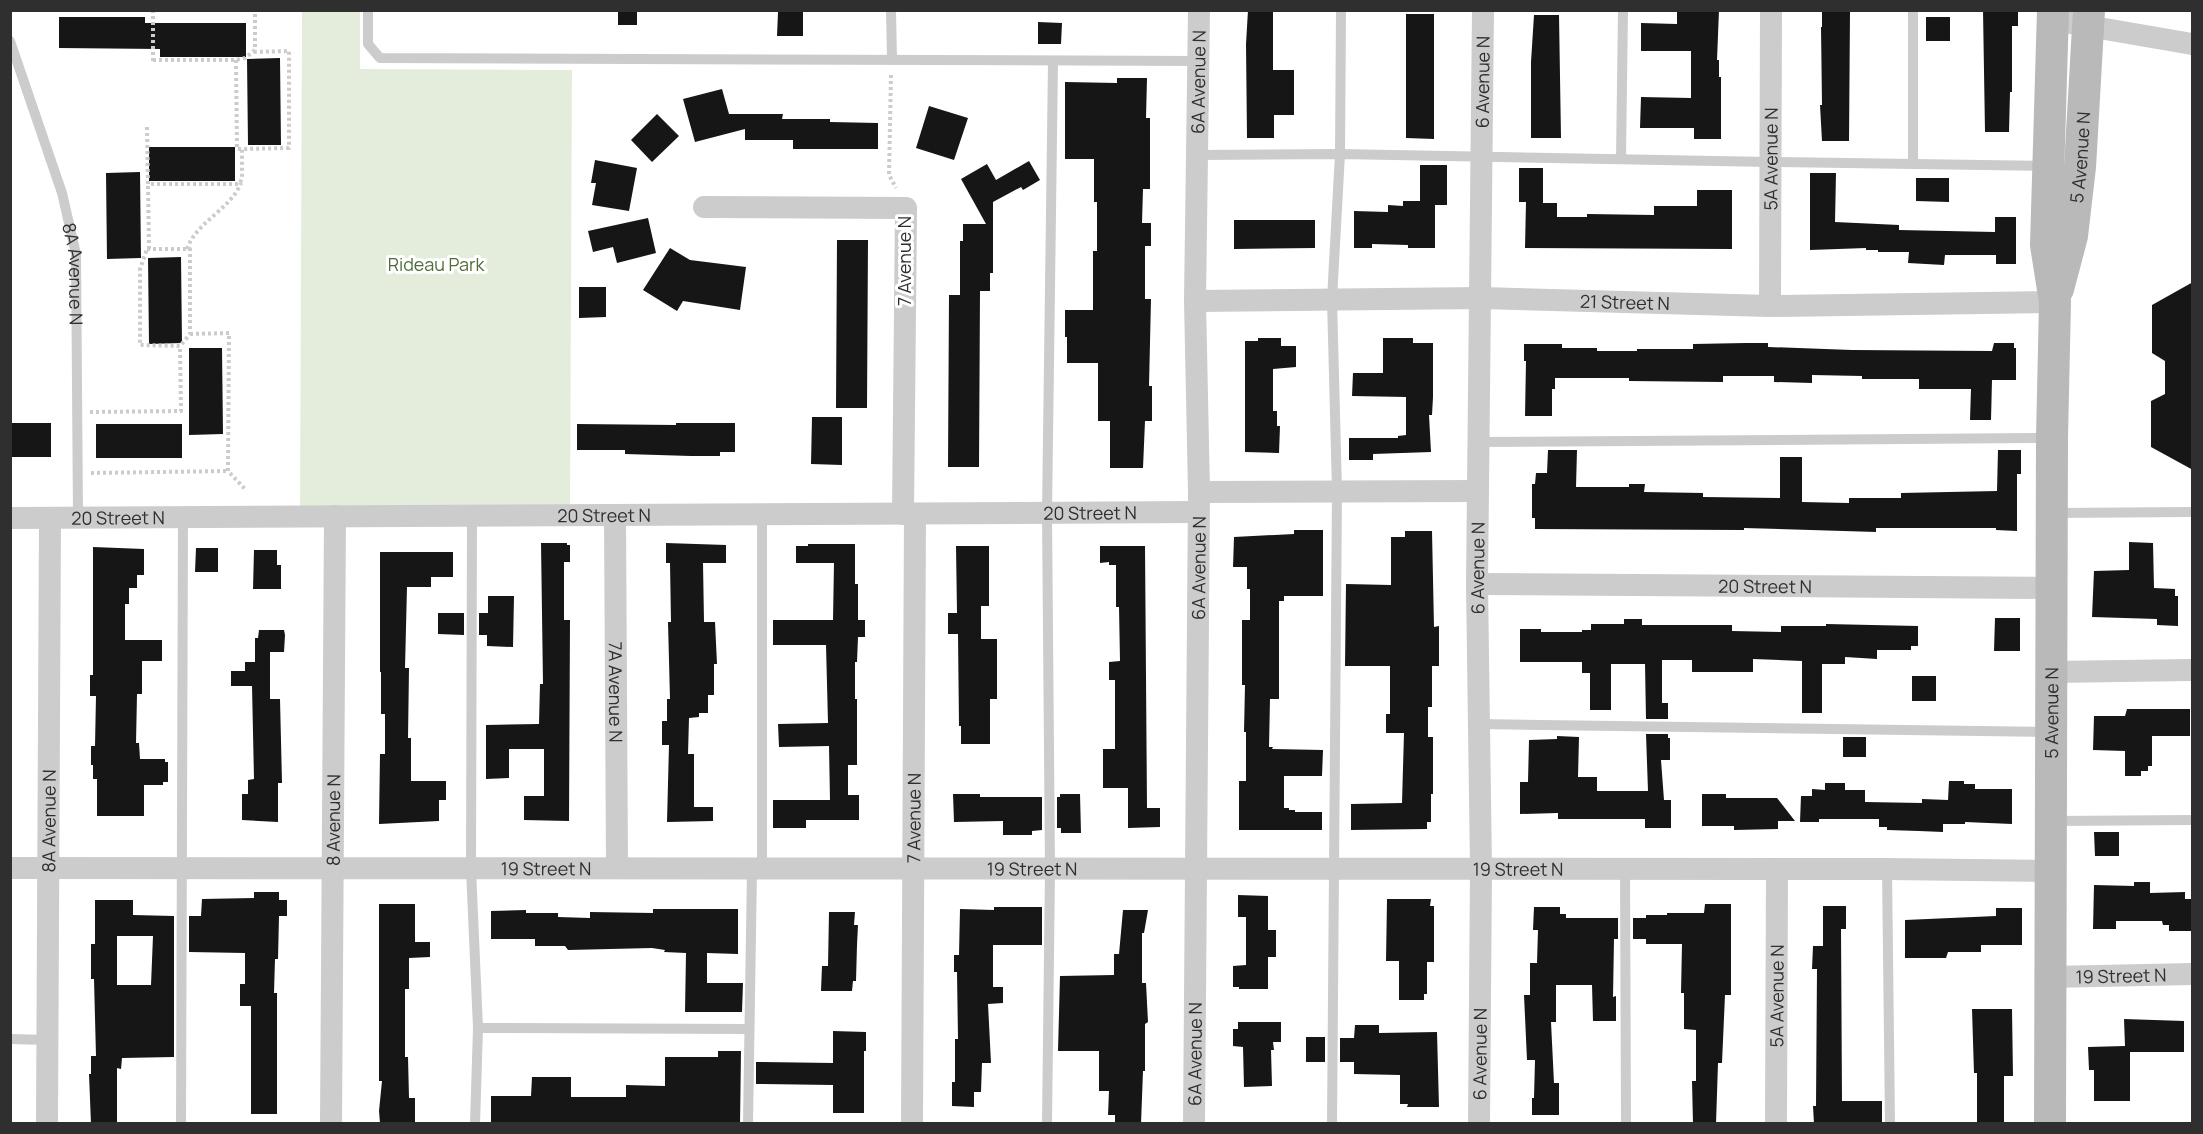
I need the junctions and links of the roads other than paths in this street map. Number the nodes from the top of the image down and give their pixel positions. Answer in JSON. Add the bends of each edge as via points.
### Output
{"nodes":[{"id":1,"x":368,"y":10,"type":"edge"},
{"id":2,"x":891,"y":10,"type":"edge"},
{"id":3,"x":1199,"y":10,"type":"edge"},
{"id":4,"x":1341,"y":10,"type":"edge"},
{"id":5,"x":1483,"y":10,"type":"edge"},
{"id":6,"x":1623,"y":10,"type":"edge"},
{"id":7,"x":1771,"y":10,"type":"edge"},
{"id":8,"x":1913,"y":10,"type":"edge"},
{"id":9,"x":2053,"y":15,"type":"edge"},
{"id":10,"x":2089,"y":18,"type":"edge"},
{"id":11,"x":10,"y":41,"type":"edge"},
{"id":12,"x":2193,"y":44,"type":"edge"},
{"id":13,"x":892,"y":60,"type":"junction"},
{"id":14,"x":1053,"y":60,"type":"junction"},
{"id":15,"x":1200,"y":61,"type":"junction"},
{"id":16,"x":1340,"y":154,"type":"junction"},
{"id":17,"x":1198,"y":155,"type":"junction"},
{"id":18,"x":1481,"y":156,"type":"junction"},
{"id":19,"x":1621,"y":159,"type":"junction"},
{"id":20,"x":1770,"y":162,"type":"junction"},
{"id":21,"x":1913,"y":164,"type":"junction"},
{"id":22,"x":2048,"y":166,"type":"junction"},
{"id":23,"x":704,"y":207,"type":"dead end"},
{"id":24,"x":1481,"y":297,"type":"junction"},
{"id":25,"x":1332,"y":299,"type":"junction"},
{"id":26,"x":1195,"y":301,"type":"junction"},
{"id":27,"x":2055,"y":302,"type":"junction"},
{"id":28,"x":1770,"y":306,"type":"junction"},
{"id":29,"x":2052,"y":438,"type":"junction"},
{"id":30,"x":1479,"y":442,"type":"junction"},
{"id":31,"x":1337,"y":491,"type":"junction"},
{"id":32,"x":1478,"y":491,"type":"junction"},
{"id":33,"x":1199,"y":502,"type":"junction"},
{"id":34,"x":2193,"y":512,"type":"edge"},
{"id":35,"x":1047,"y":513,"type":"junction"},
{"id":36,"x":2052,"y":513,"type":"junction"},
{"id":37,"x":762,"y":514,"type":"junction"},
{"id":38,"x":909,"y":514,"type":"junction"},
{"id":39,"x":472,"y":515,"type":"junction"},
{"id":40,"x":615,"y":515,"type":"junction"},
{"id":41,"x":335,"y":516,"type":"junction"},
{"id":42,"x":183,"y":517,"type":"junction"},
{"id":43,"x":10,"y":518,"type":"edge"},
{"id":44,"x":50,"y":518,"type":"junction"},
{"id":45,"x":78,"y":518,"type":"junction"},
{"id":46,"x":1477,"y":584,"type":"junction"},
{"id":47,"x":2052,"y":588,"type":"junction"},
{"id":48,"x":2193,"y":670,"type":"edge"},
{"id":49,"x":2051,"y":672,"type":"junction"},
{"id":50,"x":1479,"y":724,"type":"junction"},
{"id":51,"x":2052,"y":732,"type":"junction"},
{"id":52,"x":2051,"y":820,"type":"junction"},
{"id":53,"x":2193,"y":820,"type":"edge"},
{"id":54,"x":617,"y":867,"type":"junction"},
{"id":55,"x":10,"y":868,"type":"edge"},
{"id":56,"x":49,"y":868,"type":"junction"},
{"id":57,"x":181,"y":868,"type":"junction"},
{"id":58,"x":333,"y":868,"type":"junction"},
{"id":59,"x":471,"y":868,"type":"junction"},
{"id":60,"x":757,"y":869,"type":"junction"},
{"id":61,"x":913,"y":869,"type":"junction"},
{"id":62,"x":1050,"y":869,"type":"junction"},
{"id":63,"x":1196,"y":869,"type":"junction"},
{"id":64,"x":1335,"y":869,"type":"junction"},
{"id":65,"x":1481,"y":869,"type":"junction"},
{"id":66,"x":1625,"y":869,"type":"junction"},
{"id":67,"x":1778,"y":869,"type":"junction"},
{"id":68,"x":1887,"y":869,"type":"junction"},
{"id":69,"x":2051,"y":872,"type":"junction"},
{"id":70,"x":2193,"y":974,"type":"edge"},
{"id":71,"x":2051,"y":977,"type":"junction"},
{"id":72,"x":478,"y":1028,"type":"junction"},
{"id":73,"x":749,"y":1029,"type":"junction"},
{"id":74,"x":10,"y":1039,"type":"edge"},
{"id":75,"x":48,"y":1040,"type":"junction"},
{"id":76,"x":47,"y":1124,"type":"edge"},
{"id":77,"x":181,"y":1124,"type":"edge"},
{"id":78,"x":331,"y":1124,"type":"edge"},
{"id":79,"x":475,"y":1124,"type":"edge"},
{"id":80,"x":748,"y":1124,"type":"edge"},
{"id":81,"x":912,"y":1124,"type":"edge"},
{"id":82,"x":1047,"y":1124,"type":"edge"},
{"id":83,"x":1194,"y":1124,"type":"edge"},
{"id":84,"x":1332,"y":1124,"type":"edge"},
{"id":85,"x":1479,"y":1124,"type":"edge"},
{"id":86,"x":1626,"y":1124,"type":"edge"},
{"id":87,"x":1776,"y":1124,"type":"edge"},
{"id":88,"x":1890,"y":1124,"type":"edge"},
{"id":89,"x":2050,"y":1124,"type":"edge"}],
"edges":[{"from":1,"to":13,"type":"lane","via":[[369,44],[380,58]]},
{"from":2,"to":13,"type":"lane"},
{"from":3,"to":15,"type":"street","name":"6A Avenue N"},
{"from":4,"to":16,"type":"lane"},
{"from":5,"to":18,"type":"street","name":"6 Avenue N"},
{"from":6,"to":19,"type":"lane"},
{"from":7,"to":20,"type":"street","name":"5A Avenue N"},
{"from":8,"to":21,"type":"lane"},
{"from":9,"to":10,"type":"street"},
{"from":9,"to":22,"type":"main road","name":"5 Avenue N"},
{"from":10,"to":12,"type":"street"},
{"from":10,"to":27,"type":"main road","name":"5 Avenue N","via":[[2072,236]]},
{"from":11,"to":45,"type":"lane","name":"8A Avenue N","via":[[62,193],[76,254]]},
{"from":13,"to":14,"type":"lane"},
{"from":14,"to":15,"type":"lane"},
{"from":14,"to":35,"type":"lane"},
{"from":15,"to":17,"type":"street","name":"6A Avenue N"},
{"from":16,"to":17,"type":"lane"},
{"from":16,"to":18,"type":"lane"},
{"from":16,"to":25,"type":"lane"},
{"from":17,"to":26,"type":"street","name":"6A Avenue N"},
{"from":18,"to":19,"type":"lane"},
{"from":18,"to":24,"type":"street","name":"6 Avenue N"},
{"from":19,"to":20,"type":"lane"},
{"from":20,"to":21,"type":"lane"},
{"from":20,"to":28,"type":"street","name":"5A Avenue N"},
{"from":21,"to":22,"type":"lane"},
{"from":22,"to":27,"type":"main road","name":"5 Avenue N","via":[[2046,245]]},
{"from":23,"to":38,"type":"street","name":"7 Avenue N","via":[[906,208]]},
{"from":24,"to":25,"type":"street","name":"21 Street N"},
{"from":24,"to":28,"type":"street","name":"21 Street N"},
{"from":24,"to":30,"type":"street","name":"6 Avenue N"},
{"from":25,"to":26,"type":"street","name":"21 Street N"},
{"from":25,"to":31,"type":"lane"},
{"from":26,"to":33,"type":"street","name":"6A Avenue N"},
{"from":27,"to":28,"type":"street","name":"21 Street N"},
{"from":27,"to":29,"type":"main road","name":"5 Avenue N"},
{"from":29,"to":30,"type":"lane"},
{"from":29,"to":36,"type":"main road","name":"5 Avenue N"},
{"from":30,"to":32,"type":"street","name":"6 Avenue N"},
{"from":31,"to":32,"type":"street","name":"20 Street N"},
{"from":31,"to":33,"type":"street","name":"20 Street N"},
{"from":31,"to":64,"type":"lane"},
{"from":32,"to":46,"type":"street","name":"6 Avenue N"},
{"from":33,"to":35,"type":"street","name":"20 Street N"},
{"from":33,"to":63,"type":"street","name":"6A Avenue N"},
{"from":34,"to":36,"type":"lane"},
{"from":35,"to":38,"type":"street","name":"20 Street N"},
{"from":35,"to":62,"type":"lane"},
{"from":36,"to":47,"type":"main road","name":"5 Avenue N"},
{"from":37,"to":38,"type":"street","name":"20 Street N"},
{"from":37,"to":40,"type":"street","name":"20 Street N"},
{"from":37,"to":60,"type":"lane"},
{"from":38,"to":61,"type":"street","name":"7 Avenue N"},
{"from":39,"to":40,"type":"street","name":"20 Street N"},
{"from":39,"to":41,"type":"street","name":"20 Street N"},
{"from":39,"to":59,"type":"lane"},
{"from":40,"to":54,"type":"street","name":"7A Avenue N"},
{"from":41,"to":42,"type":"street","name":"20 Street N"},
{"from":41,"to":58,"type":"street","name":"8 Avenue N"},
{"from":42,"to":45,"type":"street","name":"20 Street N"},
{"from":42,"to":57,"type":"lane"},
{"from":43,"to":44,"type":"street","name":"20 Street N"},
{"from":44,"to":45,"type":"street","name":"20 Street N"},
{"from":44,"to":56,"type":"street","name":"8A Avenue N"},
{"from":46,"to":47,"type":"street","name":"20 Street N"},
{"from":46,"to":50,"type":"street","name":"6 Avenue N"},
{"from":47,"to":49,"type":"main road","name":"5 Avenue N"},
{"from":48,"to":49,"type":"street"},
{"from":49,"to":51,"type":"main road","name":"5 Avenue N"},
{"from":50,"to":51,"type":"lane"},
{"from":50,"to":65,"type":"street","name":"6 Avenue N"},
{"from":51,"to":52,"type":"main road","name":"5 Avenue N"},
{"from":52,"to":53,"type":"lane"},
{"from":52,"to":69,"type":"main road","name":"5 Avenue N"},
{"from":54,"to":59,"type":"street","name":"19 Street N"},
{"from":54,"to":60,"type":"street","name":"19 Street N"},
{"from":55,"to":56,"type":"street","name":"19 Street N"},
{"from":56,"to":57,"type":"street","name":"19 Street N"},
{"from":56,"to":75,"type":"street","name":"8A Avenue N"},
{"from":57,"to":58,"type":"street","name":"19 Street N"},
{"from":57,"to":77,"type":"lane"},
{"from":58,"to":59,"type":"street","name":"19 Street N"},
{"from":58,"to":78,"type":"street","name":"8 Avenue N"},
{"from":59,"to":72,"type":"lane"},
{"from":60,"to":61,"type":"street","name":"19 Street N"},
{"from":60,"to":73,"type":"lane"},
{"from":61,"to":62,"type":"street","name":"19 Street N"},
{"from":61,"to":81,"type":"street","name":"7 Avenue N"},
{"from":62,"to":63,"type":"street","name":"19 Street N"},
{"from":62,"to":82,"type":"lane"},
{"from":63,"to":64,"type":"street","name":"19 Street N"},
{"from":63,"to":83,"type":"street","name":"6A Avenue N"},
{"from":64,"to":65,"type":"street","name":"19 Street N"},
{"from":64,"to":84,"type":"lane"},
{"from":65,"to":66,"type":"street","name":"19 Street N"},
{"from":65,"to":85,"type":"street","name":"6 Avenue N"},
{"from":66,"to":67,"type":"street","name":"19 Street N"},
{"from":66,"to":86,"type":"lane"},
{"from":67,"to":68,"type":"street","name":"19 Street N"},
{"from":67,"to":87,"type":"street","name":"5A Avenue N"},
{"from":68,"to":69,"type":"street","name":"19 Street N"},
{"from":68,"to":88,"type":"lane"},
{"from":69,"to":71,"type":"main road","name":"5 Avenue N"},
{"from":70,"to":71,"type":"street","name":"19 Street N"},
{"from":71,"to":89,"type":"main road","name":"5 Avenue N"},
{"from":72,"to":73,"type":"lane"},
{"from":72,"to":79,"type":"lane"},
{"from":73,"to":80,"type":"lane"},
{"from":74,"to":75,"type":"lane"},
{"from":75,"to":76,"type":"street","name":"8A Avenue N"}]}
